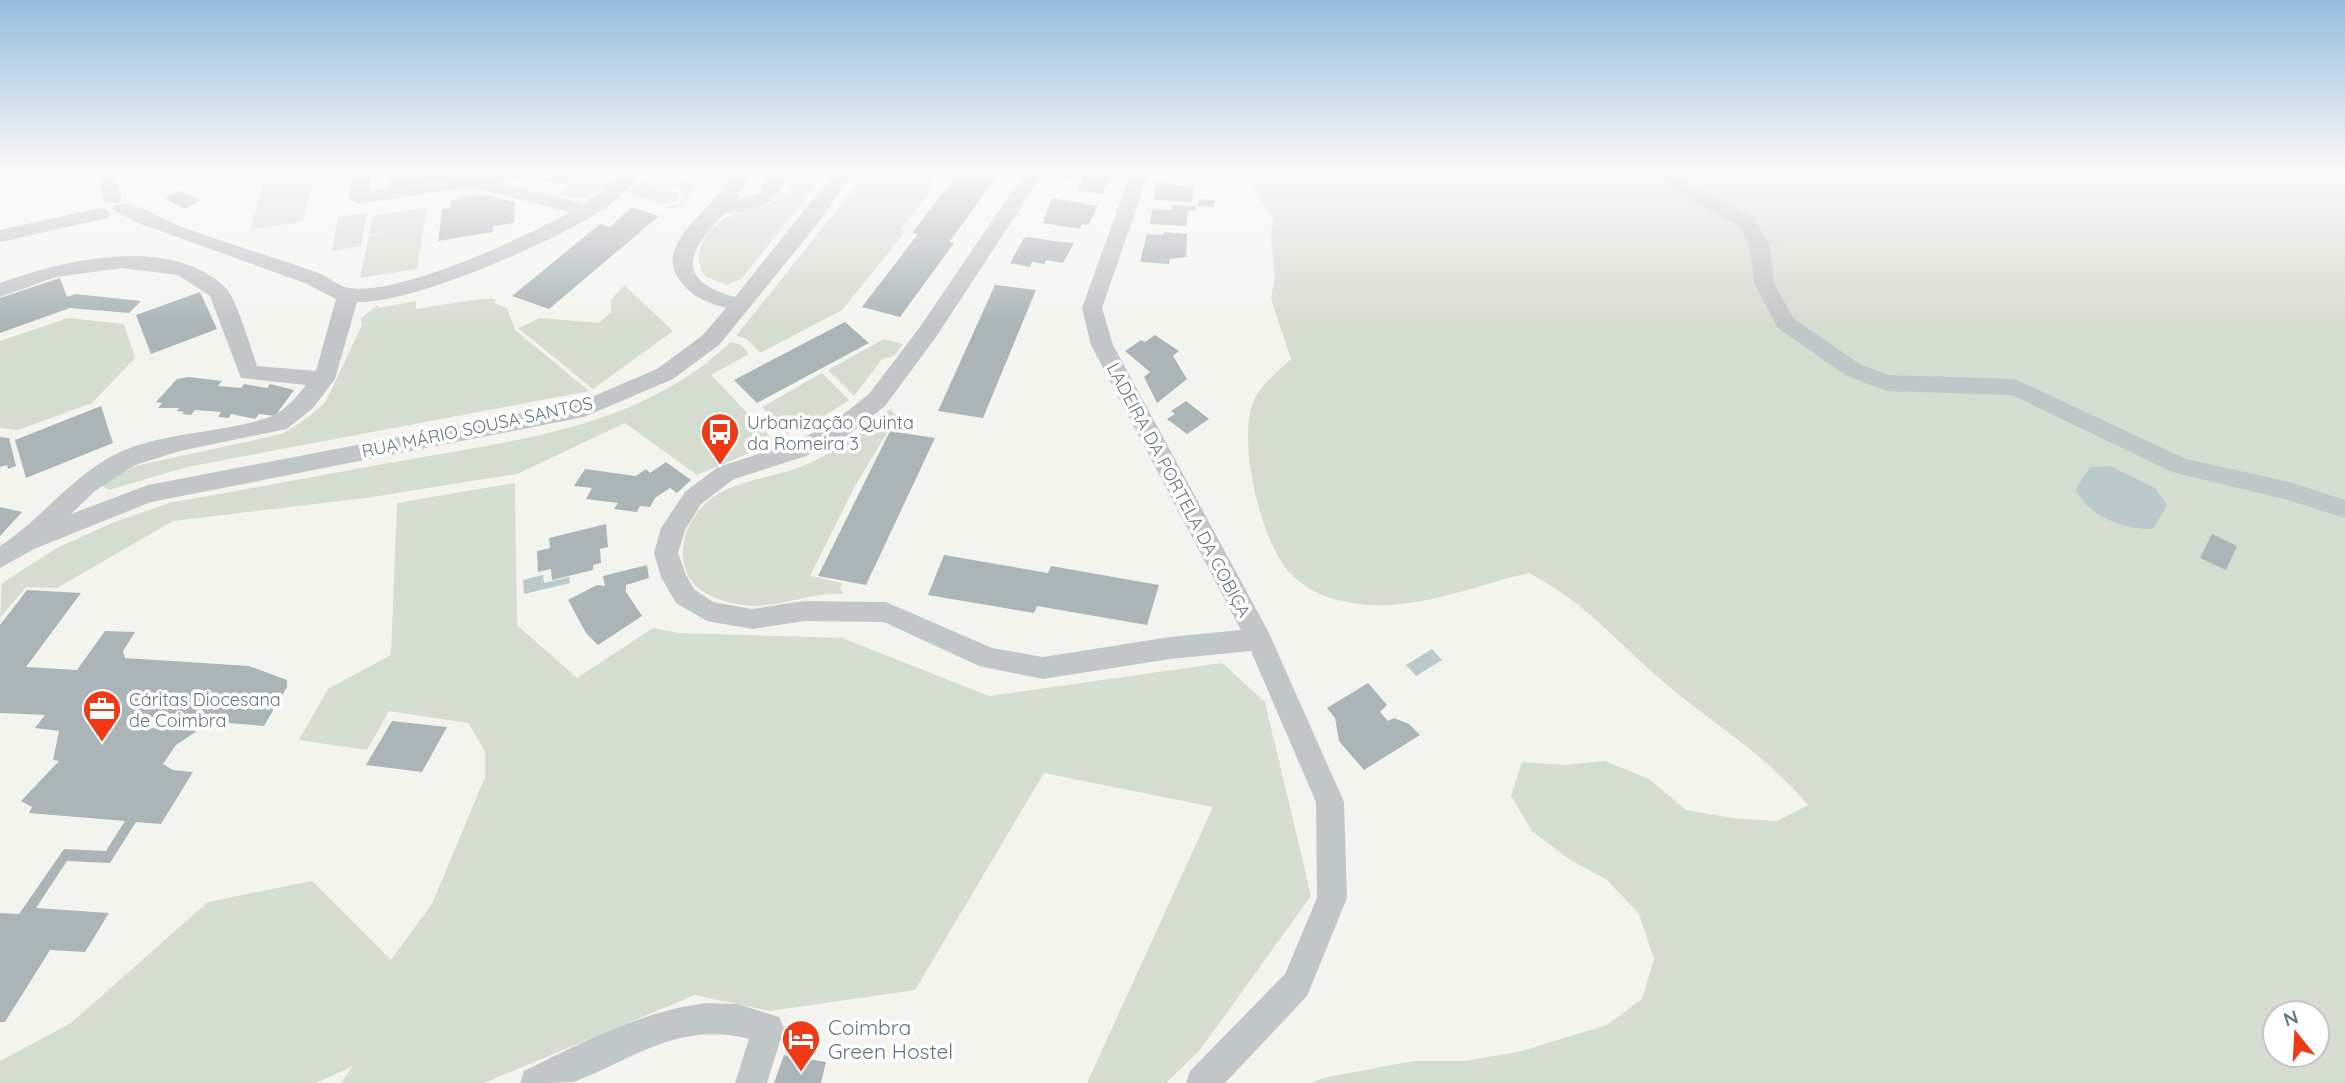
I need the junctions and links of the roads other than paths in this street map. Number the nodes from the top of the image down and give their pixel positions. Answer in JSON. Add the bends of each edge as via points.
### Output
{"nodes":[{"id":1,"x":52,"y":223,"type":"edge"},
{"id":2,"x":153,"y":223,"type":"edge"},
{"id":3,"x":561,"y":223,"type":"edge"},
{"id":4,"x":706,"y":223,"type":"edge"},
{"id":5,"x":808,"y":223,"type":"edge"},
{"id":6,"x":1001,"y":223,"type":"edge"},
{"id":7,"x":1122,"y":223,"type":"edge"},
{"id":8,"x":1745,"y":223,"type":"edge"},
{"id":9,"x":0,"y":236,"type":"edge"},
{"id":10,"x":0,"y":290,"type":"edge"},
{"id":11,"x":346,"y":296,"type":"junction"},
{"id":12,"x":739,"y":305,"type":"junction"},
{"id":13,"x":324,"y":379,"type":"junction"},
{"id":14,"x":2345,"y":509,"type":"edge"},
{"id":15,"x":24,"y":542,"type":"junction"},
{"id":16,"x":0,"y":558,"type":"edge"},
{"id":17,"x":1259,"y":639,"type":"junction"},
{"id":18,"x":536,"y":1083,"type":"edge"},
{"id":19,"x":751,"y":1083,"type":"edge"},
{"id":20,"x":1202,"y":1083,"type":"edge"}],
"edges":[{"from":1,"to":9,"type":"street"},
{"from":2,"to":11,"type":"street","via":[[318,280]]},
{"from":3,"to":11,"type":"street","via":[[416,286]]},
{"from":4,"to":12,"type":"street","via":[[684,247],[682,266],[693,287]]},
{"from":5,"to":12,"type":"street","name":"RUA MÁRIO SOUSA SANTOS"},
{"from":6,"to":17,"type":"street","via":[[877,400],[839,430],[798,450],[726,473],[693,498],[673,528],[666,553],[685,596],[706,611],[752,619],[804,611],[886,612],[988,658],[1043,668]]},
{"from":7,"to":17,"type":"street","name":"LADEIRA DA PORTELA DA COBIÇA","via":[[1092,309],[1102,345]]},
{"from":8,"to":14,"type":"street","via":[[1760,246],[1763,283],[1786,323],[1853,370],[1888,383],[2015,387],[2180,466]]},
{"from":10,"to":13,"type":"street","via":[[53,271],[122,262],[183,269],[219,292],[249,373]]},
{"from":11,"to":13,"type":"street","via":[[345,314]]},
{"from":12,"to":15,"type":"street","name":"RUA MÁRIO SOUSA SANTOS","via":[[711,340],[665,374],[584,409],[184,485],[83,516]]},
{"from":13,"to":15,"type":"street","via":[[279,423],[127,459],[87,485]]},
{"from":15,"to":16,"type":"street"},
{"from":17,"to":20,"type":"street","name":"LADEIRA DA PORTELA DA COBIÇA","via":[[1329,802],[1332,898],[1296,985]]},
{"from":18,"to":19,"type":"street","via":[[652,1029],[699,1017],[742,1018],[768,1028]]}]}
